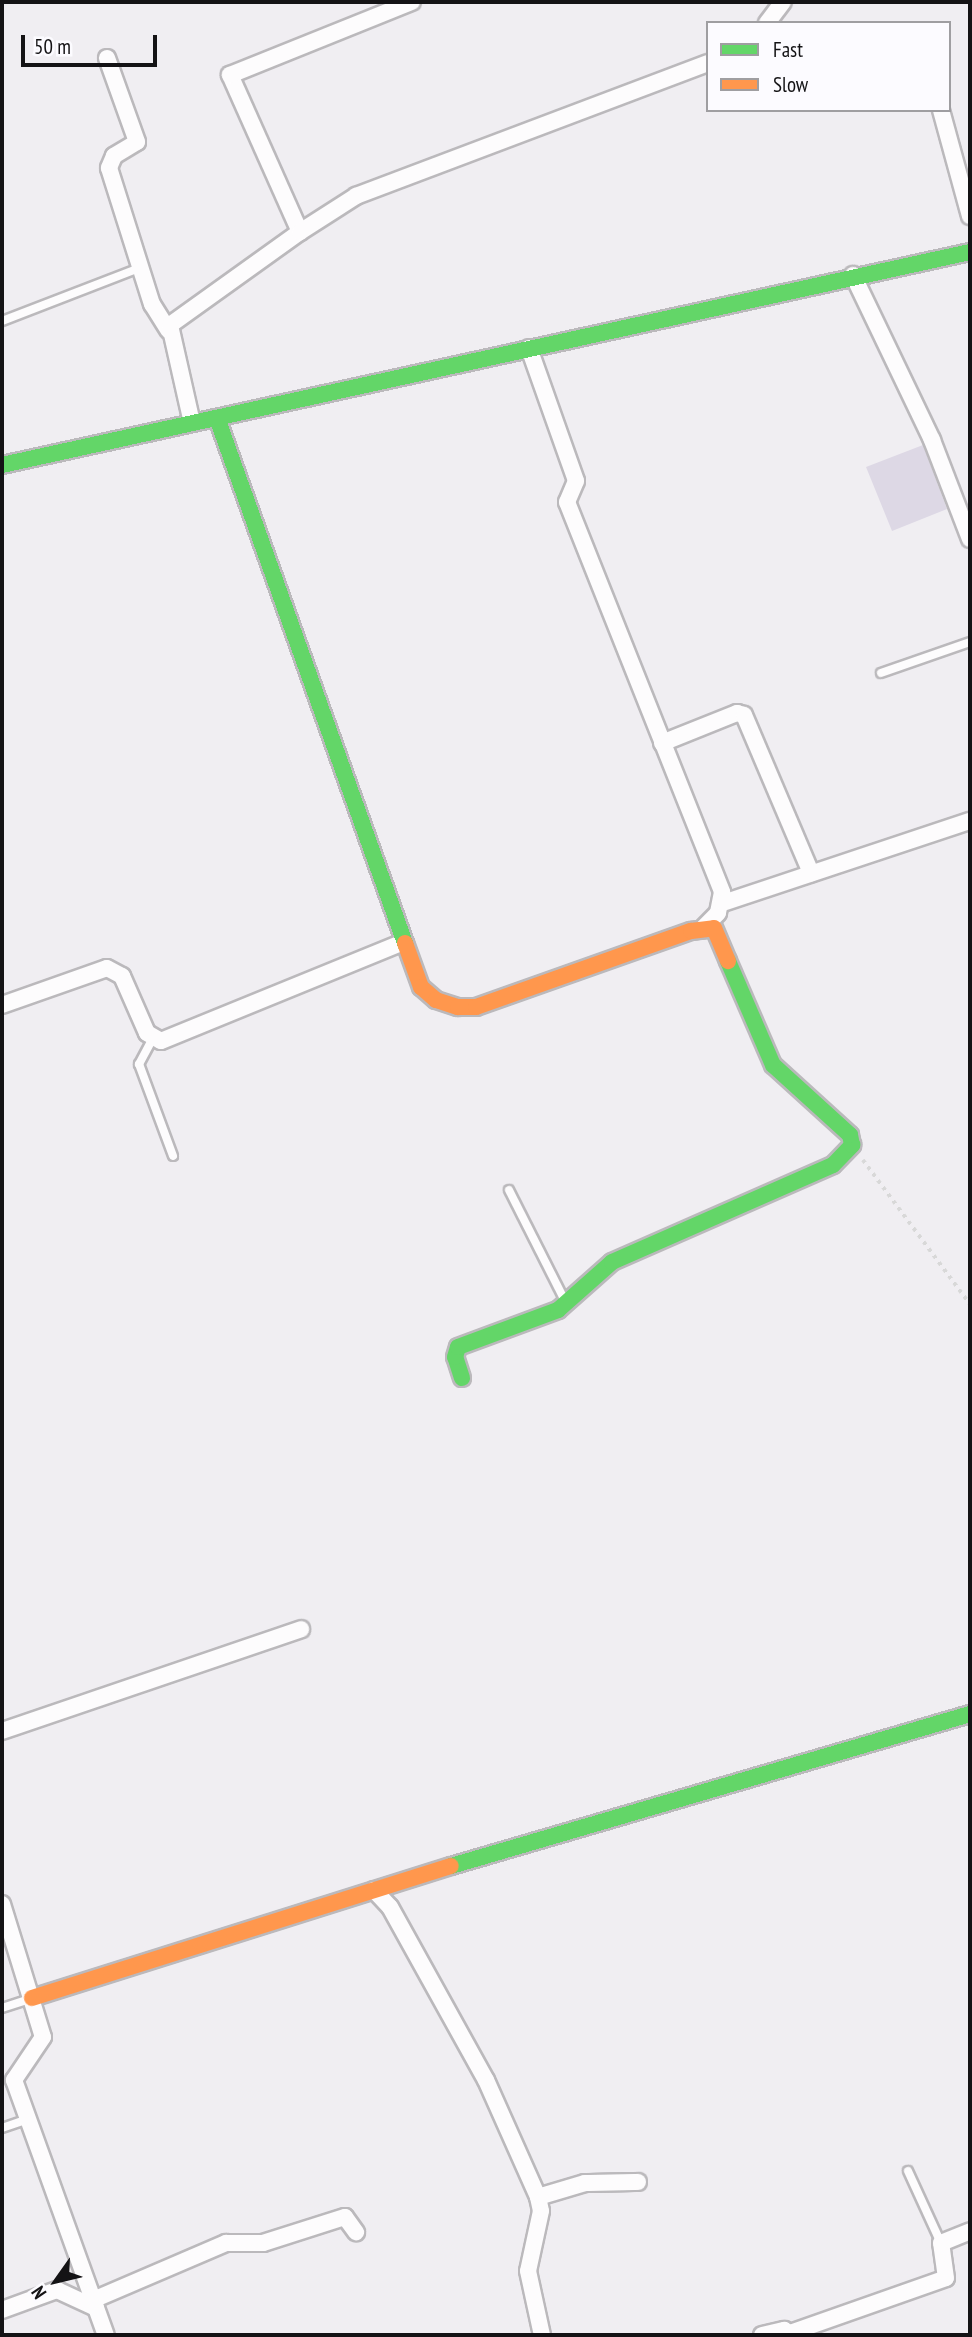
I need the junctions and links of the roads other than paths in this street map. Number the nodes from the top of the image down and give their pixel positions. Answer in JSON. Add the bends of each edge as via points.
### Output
{"nodes":[{"id":1,"x":412,"y":2,"type":"edge"},
{"id":2,"x":783,"y":2,"type":"edge"},
{"id":3,"x":769,"y":21,"type":"edge"},
{"id":4,"x":107,"y":58,"type":"dead end"},
{"id":5,"x":706,"y":64,"type":"edge"},
{"id":6,"x":942,"y":112,"type":"edge"},
{"id":7,"x":970,"y":216,"type":"edge"},
{"id":8,"x":300,"y":232,"type":"junction"},
{"id":9,"x":970,"y":252,"type":"edge"},
{"id":10,"x":139,"y":268,"type":"junction"},
{"id":11,"x":853,"y":275,"type":"junction"},
{"id":12,"x":2,"y":321,"type":"edge"},
{"id":13,"x":168,"y":330,"type":"junction"},
{"id":14,"x":529,"y":348,"type":"junction"},
{"id":15,"x":216,"y":418,"type":"junction"},
{"id":16,"x":192,"y":423,"type":"junction"},
{"id":17,"x":2,"y":465,"type":"edge"},
{"id":18,"x":970,"y":540,"type":"edge"},
{"id":19,"x":970,"y":642,"type":"edge"},
{"id":20,"x":881,"y":673,"type":"dead end"},
{"id":21,"x":662,"y":743,"type":"junction"},
{"id":22,"x":970,"y":821,"type":"edge"},
{"id":23,"x":811,"y":873,"type":"junction"},
{"id":24,"x":723,"y":903,"type":"junction"},
{"id":25,"x":704,"y":927,"type":"junction"},
{"id":26,"x":403,"y":942,"type":"junction"},
{"id":27,"x":2,"y":1005,"type":"edge"},
{"id":28,"x":153,"y":1038,"type":"junction"},
{"id":29,"x":173,"y":1156,"type":"dead end"},
{"id":30,"x":509,"y":1190,"type":"dead end"},
{"id":31,"x":566,"y":1302,"type":"junction"},
{"id":32,"x":463,"y":1378,"type":"dead end"},
{"id":33,"x":301,"y":1629,"type":"dead end"},
{"id":34,"x":970,"y":1714,"type":"edge"},
{"id":35,"x":2,"y":1731,"type":"edge"},
{"id":36,"x":374,"y":1890,"type":"junction"},
{"id":37,"x":2,"y":1904,"type":"edge"},
{"id":38,"x":32,"y":1998,"type":"junction"},
{"id":39,"x":2,"y":2008,"type":"edge"},
{"id":40,"x":27,"y":2119,"type":"junction"},
{"id":41,"x":2,"y":2128,"type":"edge"},
{"id":42,"x":908,"y":2171,"type":"dead end"},
{"id":43,"x":638,"y":2182,"type":"dead end"},
{"id":44,"x":538,"y":2197,"type":"junction"},
{"id":45,"x":970,"y":2231,"type":"edge"},
{"id":46,"x":356,"y":2232,"type":"dead end"},
{"id":47,"x":941,"y":2244,"type":"junction"},
{"id":48,"x":94,"y":2304,"type":"junction"},
{"id":49,"x":2,"y":2310,"type":"edge"},
{"id":50,"x":791,"y":2334,"type":"edge"},
{"id":51,"x":106,"y":2335,"type":"edge"},
{"id":52,"x":542,"y":2335,"type":"edge"},
{"id":53,"x":762,"y":2335,"type":"edge"}],
"edges":[{"from":1,"to":8,"type":"street","via":[[230,75]]},
{"from":2,"to":3,"type":"street"},
{"from":4,"to":10,"type":"street","via":[[137,142],[114,156],[109,168]]},
{"from":5,"to":8,"type":"street","via":[[356,196]]},
{"from":6,"to":7,"type":"street"},
{"from":8,"to":13,"type":"street","via":[[175,320]]},
{"from":9,"to":11,"type":"street"},
{"from":10,"to":12,"type":"lane"},
{"from":10,"to":13,"type":"street"},
{"from":11,"to":14,"type":"street"},
{"from":11,"to":18,"type":"street","via":[[932,440]]},
{"from":13,"to":16,"type":"street"},
{"from":14,"to":15,"type":"street"},
{"from":14,"to":21,"type":"street","via":[[576,481],[567,502]]},
{"from":15,"to":16,"type":"street"},
{"from":15,"to":26,"type":"street"},
{"from":16,"to":17,"type":"street"},
{"from":19,"to":20,"type":"lane"},
{"from":21,"to":23,"type":"street","via":[[737,713],[744,715]]},
{"from":21,"to":24,"type":"street"},
{"from":22,"to":23,"type":"street"},
{"from":23,"to":24,"type":"street"},
{"from":24,"to":25,"type":"street"},
{"from":25,"to":26,"type":"street","via":[[476,1007],[436,1000],[421,987]]},
{"from":25,"to":31,"type":"street","via":[[720,933],[773,1065],[841,1122],[852,1145],[833,1165],[612,1262]]},
{"from":26,"to":28,"type":"street","via":[[168,1038]]},
{"from":27,"to":28,"type":"street","via":[[107,968],[122,976]]},
{"from":28,"to":29,"type":"lane","via":[[139,1064]]},
{"from":30,"to":31,"type":"lane"},
{"from":31,"to":32,"type":"street","via":[[558,1310],[458,1347],[455,1357]]},
{"from":33,"to":35,"type":"street"},
{"from":34,"to":36,"type":"street"},
{"from":36,"to":38,"type":"street"},
{"from":36,"to":44,"type":"street","via":[[390,1907],[486,2080]]},
{"from":37,"to":38,"type":"street"},
{"from":38,"to":39,"type":"lane"},
{"from":38,"to":40,"type":"street","via":[[42,2043],[14,2080]]},
{"from":40,"to":41,"type":"lane"},
{"from":40,"to":48,"type":"street"},
{"from":42,"to":47,"type":"lane"},
{"from":43,"to":44,"type":"street","via":[[585,2183]]},
{"from":44,"to":52,"type":"street","via":[[541,2211],[527,2271]]},
{"from":45,"to":47,"type":"street"},
{"from":46,"to":48,"type":"street","via":[[345,2217],[263,2243],[226,2243]]},
{"from":47,"to":50,"type":"street","via":[[946,2278]]},
{"from":48,"to":49,"type":"street","via":[[57,2290]]},
{"from":48,"to":51,"type":"street"},
{"from":50,"to":53,"type":"street"}]}
